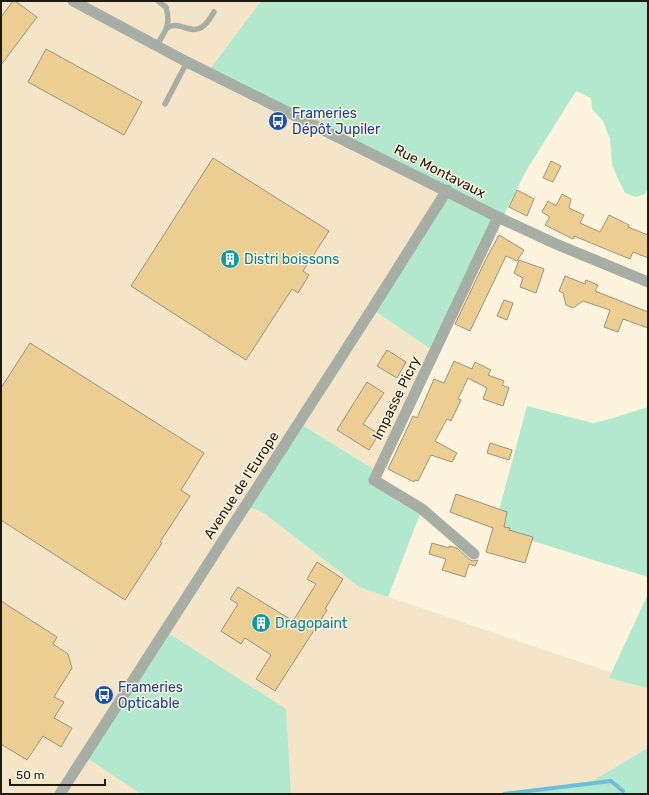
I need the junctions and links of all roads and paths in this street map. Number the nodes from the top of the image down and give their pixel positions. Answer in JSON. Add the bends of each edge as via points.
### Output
{"nodes":[{"id":1,"x":73,"y":1,"type":"edge"},
{"id":2,"x":158,"y":1,"type":"edge"},
{"id":3,"x":214,"y":12,"type":"dead end"},
{"id":4,"x":167,"y":28,"type":"junction"},
{"id":5,"x":157,"y":46,"type":"junction"},
{"id":6,"x":187,"y":62,"type":"junction"},
{"id":7,"x":165,"y":104,"type":"dead end"},
{"id":8,"x":447,"y":190,"type":"junction"},
{"id":9,"x":498,"y":217,"type":"junction"},
{"id":10,"x":648,"y":282,"type":"edge"},
{"id":11,"x":474,"y":554,"type":"dead end"},
{"id":12,"x":60,"y":794,"type":"edge"}],
"edges":[{"from":1,"to":5,"type":"street","name":"Rue Montavaux"},
{"from":2,"to":4,"type":"lane","via":[[166,7],[169,20]]},
{"from":3,"to":4,"type":"lane","via":[[203,27],[198,29],[175,25]]},
{"from":4,"to":5,"type":"lane"},
{"from":5,"to":6,"type":"street","name":"Rue Montavaux"},
{"from":6,"to":7,"type":"lane"},
{"from":6,"to":8,"type":"street","name":"Rue Montavaux"},
{"from":8,"to":9,"type":"street","name":"Rue Montavaux"},
{"from":8,"to":12,"type":"street","name":"Avenue de l'Europe"},
{"from":9,"to":10,"type":"street","name":"Rue Montavaux"},
{"from":9,"to":11,"type":"street","name":"Impasse Picry","via":[[374,480],[422,509]]}]}
